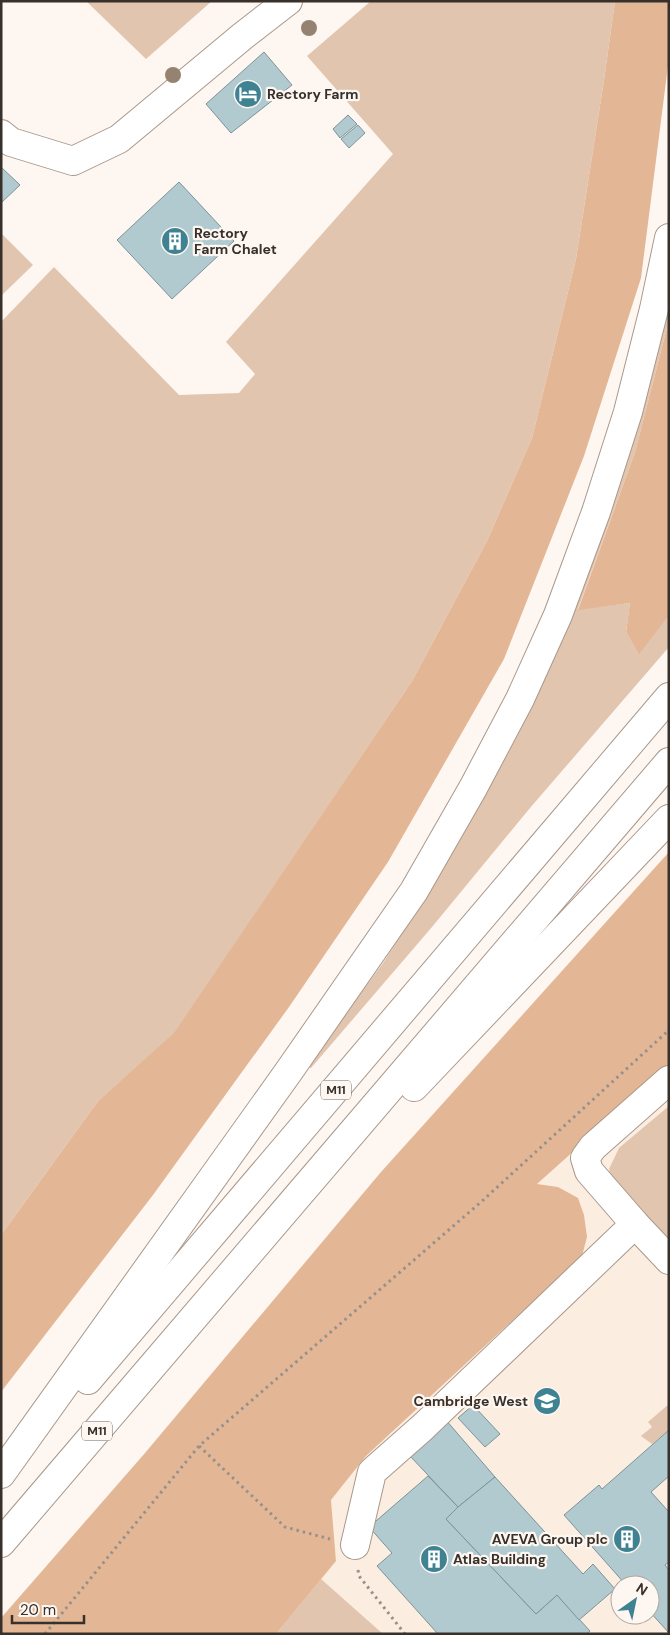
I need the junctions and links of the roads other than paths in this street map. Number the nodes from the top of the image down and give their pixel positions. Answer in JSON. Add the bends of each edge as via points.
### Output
{"nodes":[{"id":1,"x":288,"y":1,"type":"edge"},
{"id":2,"x":1,"y":134,"type":"edge"},
{"id":3,"x":669,"y":238,"type":"edge"},
{"id":4,"x":669,"y":697,"type":"edge"},
{"id":5,"x":669,"y":762,"type":"edge"},
{"id":6,"x":669,"y":819,"type":"edge"},
{"id":7,"x":669,"y":1080,"type":"edge"},
{"id":8,"x":635,"y":1224,"type":"junction"},
{"id":9,"x":669,"y":1260,"type":"edge"},
{"id":10,"x":193,"y":1320,"type":"junction"},
{"id":11,"x":1,"y":1474,"type":"edge"},
{"id":12,"x":1,"y":1482,"type":"edge"},
{"id":13,"x":1,"y":1544,"type":"edge"},
{"id":14,"x":355,"y":1545,"type":"road end"}],
"edges":[{"from":1,"to":2,"type":"main road","via":[[119,139],[73,161],[10,142]]},
{"from":3,"to":11,"type":"main road","via":[[628,412],[596,512],[558,615],[520,699],[474,788],[414,891]]},
{"from":4,"to":12,"type":"main road","number":"M11"},
{"from":5,"to":10,"type":"main road","number":"M11"},
{"from":6,"to":10,"type":"main road"},
{"from":7,"to":8,"type":"main road","via":[[593,1147],[585,1158],[589,1171]]},
{"from":8,"to":9,"type":"main road"},
{"from":8,"to":14,"type":"main road","via":[[423,1428],[372,1472]]},
{"from":10,"to":13,"type":"main road","number":"M11"}]}
